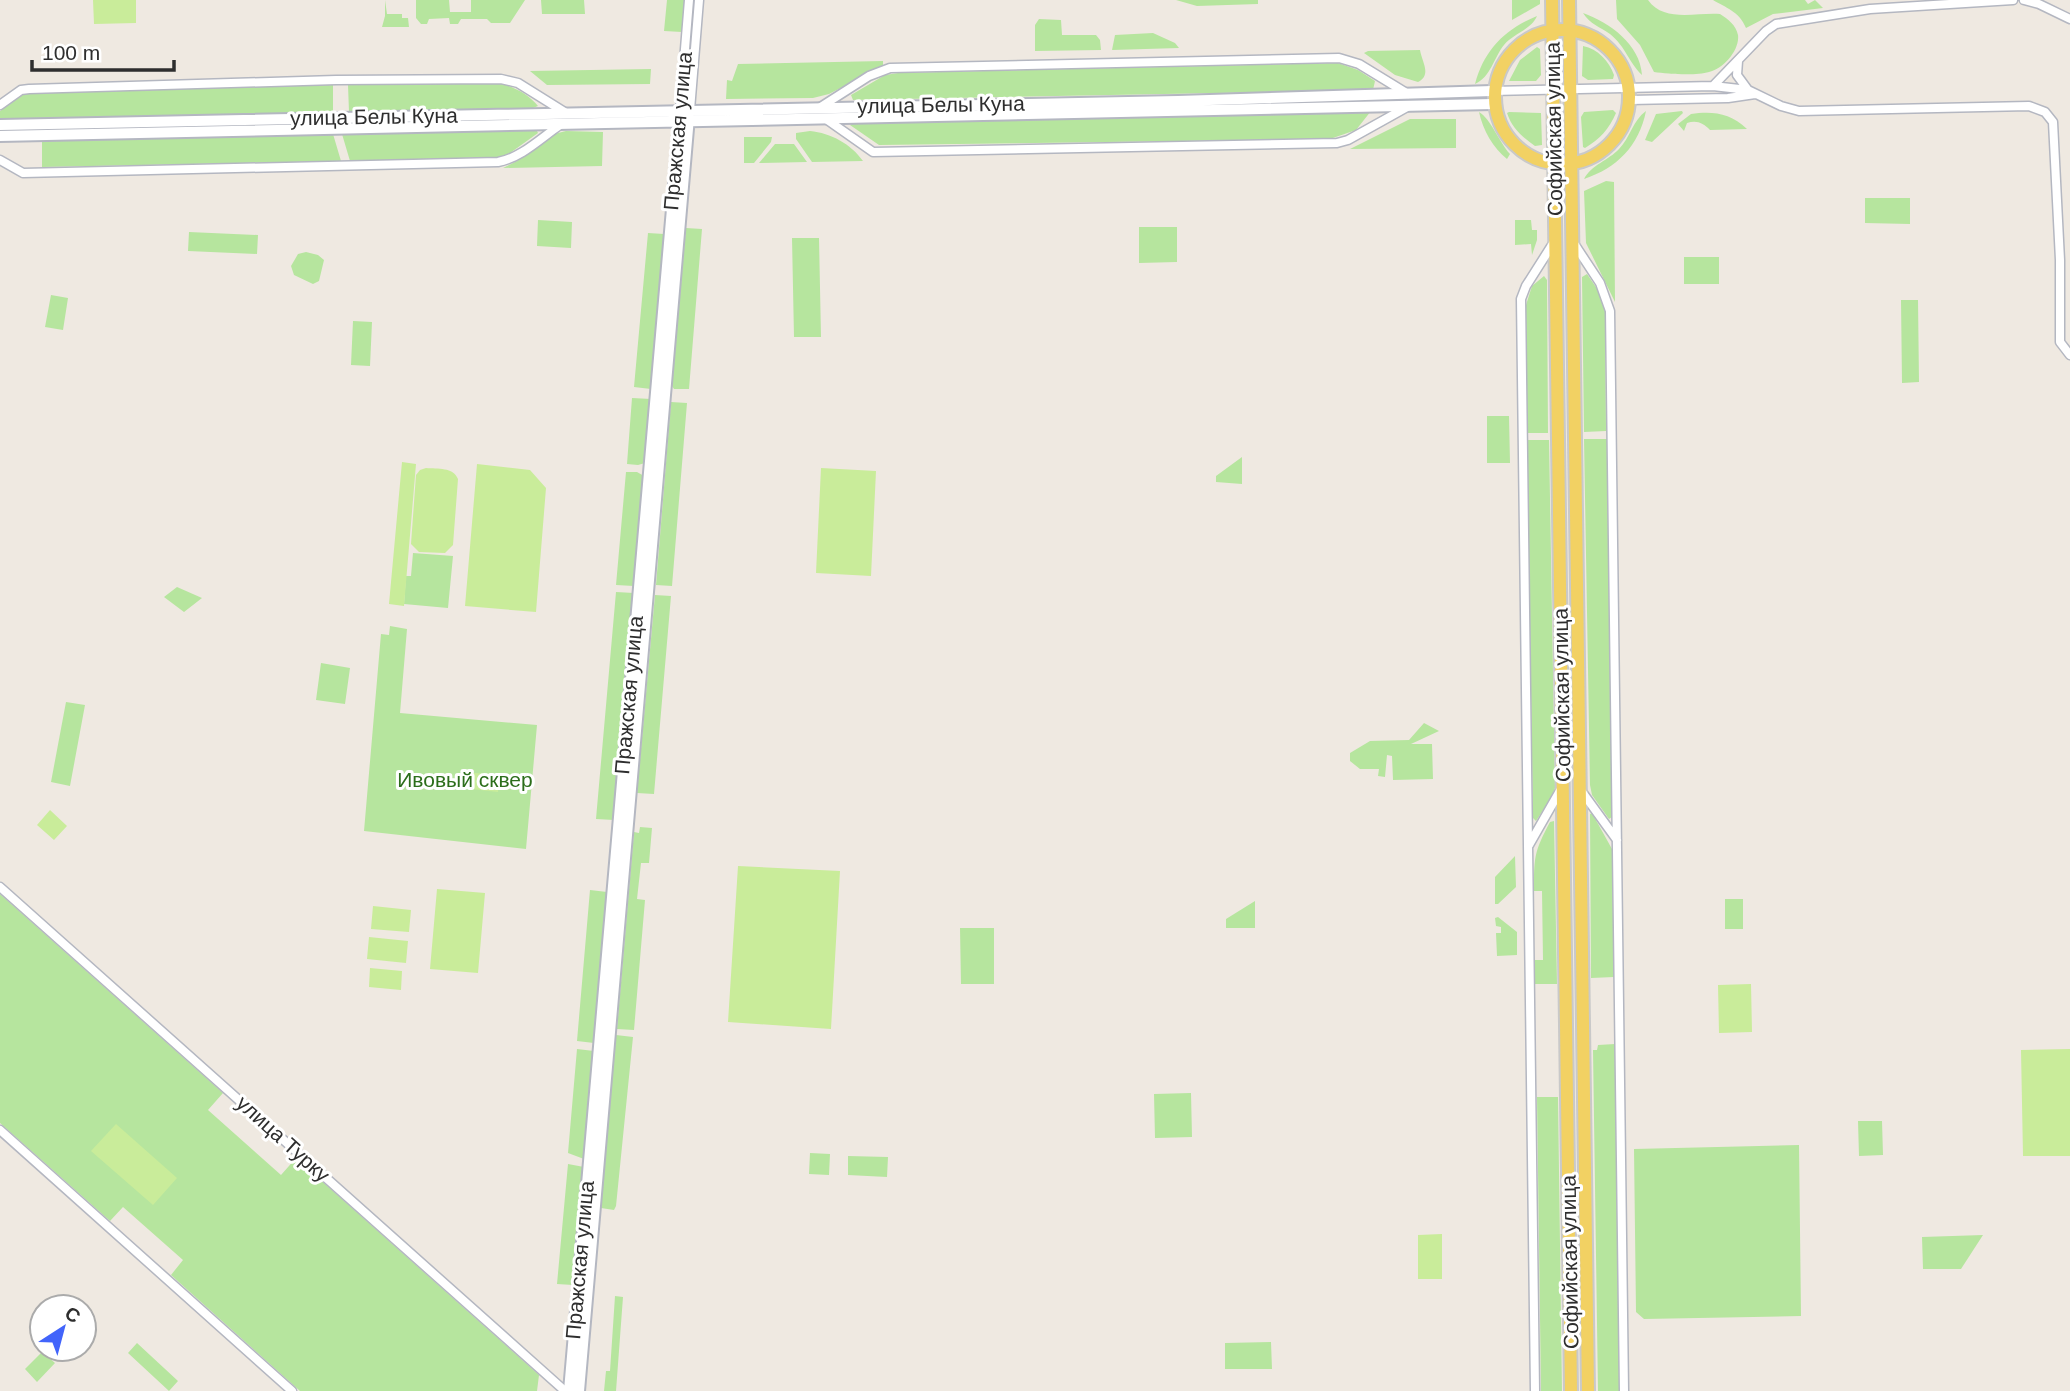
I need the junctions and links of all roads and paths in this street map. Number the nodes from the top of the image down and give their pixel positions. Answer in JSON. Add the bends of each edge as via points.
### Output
{"nodes":[{"id":1,"x":689,"y":0,"type":"edge"},
{"id":2,"x":699,"y":0,"type":"edge"},
{"id":3,"x":1552,"y":0,"type":"edge"},
{"id":4,"x":1569,"y":0,"type":"edge"},
{"id":5,"x":2013,"y":0,"type":"edge"},
{"id":6,"x":2024,"y":0,"type":"edge"},
{"id":7,"x":2070,"y":19,"type":"edge"},
{"id":8,"x":1552,"y":29,"type":"junction"},
{"id":9,"x":1570,"y":30,"type":"junction"},
{"id":10,"x":1738,"y":60,"type":"junction"},
{"id":11,"x":1713,"y":86,"type":"junction"},
{"id":12,"x":1552,"y":89,"type":"junction"},
{"id":13,"x":1570,"y":89,"type":"junction"},
{"id":14,"x":1751,"y":92,"type":"junction"},
{"id":15,"x":1630,"y":94,"type":"junction"},
{"id":16,"x":1493,"y":97,"type":"junction"},
{"id":17,"x":1409,"y":100,"type":"junction"},
{"id":18,"x":0,"y":105,"type":"edge"},
{"id":19,"x":822,"y":113,"type":"junction"},
{"id":20,"x":685,"y":116,"type":"junction"},
{"id":21,"x":563,"y":119,"type":"junction"},
{"id":22,"x":0,"y":125,"type":"edge"},
{"id":23,"x":0,"y":136,"type":"edge"},
{"id":24,"x":0,"y":160,"type":"edge"},
{"id":25,"x":1555,"y":164,"type":"junction"},
{"id":26,"x":1572,"y":164,"type":"junction"},
{"id":27,"x":1555,"y":240,"type":"junction"},
{"id":28,"x":1573,"y":242,"type":"junction"},
{"id":29,"x":2070,"y":355,"type":"edge"},
{"id":30,"x":1562,"y":699,"type":"junction"},
{"id":31,"x":1579,"y":699,"type":"junction"},
{"id":32,"x":1563,"y":787,"type":"junction"},
{"id":33,"x":1580,"y":789,"type":"junction"},
{"id":34,"x":1617,"y":840,"type":"junction"},
{"id":35,"x":1528,"y":847,"type":"junction"},
{"id":36,"x":0,"y":887,"type":"edge"},
{"id":37,"x":0,"y":1130,"type":"edge"},
{"id":38,"x":292,"y":1391,"type":"edge"},
{"id":39,"x":567,"y":1391,"type":"edge"},
{"id":40,"x":579,"y":1391,"type":"edge"},
{"id":41,"x":1535,"y":1391,"type":"edge"},
{"id":42,"x":1571,"y":1391,"type":"edge"},
{"id":43,"x":1588,"y":1391,"type":"edge"},
{"id":44,"x":1624,"y":1391,"type":"edge"}],
"edges":[{"from":1,"to":20,"type":"street","name":"Пражская улица"},
{"from":2,"to":20,"type":"street","name":"Пражская улица"},
{"from":3,"to":8,"type":"main road","name":"Софийская улица"},
{"from":4,"to":9,"type":"main road","name":"Софийская улица"},
{"from":5,"to":10,"type":"street","via":[[1883,8],[1784,22],[1766,31]]},
{"from":6,"to":7,"type":"street"},
{"from":8,"to":9,"type":"main road"},
{"from":8,"to":12,"type":"main road","name":"Софийская улица"},
{"from":8,"to":16,"type":"main road","via":[[1517,49],[1501,68]]},
{"from":9,"to":13,"type":"main road","name":"Софийская улица"},
{"from":9,"to":15,"type":"main road","via":[[1609,49],[1620,63]]},
{"from":10,"to":11,"type":"street"},
{"from":10,"to":14,"type":"street","via":[[1737,75]]},
{"from":11,"to":14,"type":"street","name":"улица Белы Куна"},
{"from":11,"to":15,"type":"street","name":"улица Белы Куна"},
{"from":12,"to":13,"type":"street","name":"улица Белы Куна"},
{"from":12,"to":16,"type":"street","name":"улица Белы Куна"},
{"from":12,"to":25,"type":"main road","name":"Софийская улица"},
{"from":13,"to":15,"type":"street","name":"улица Белы Куна"},
{"from":13,"to":26,"type":"main road","name":"Софийская улица"},
{"from":14,"to":15,"type":"street","name":"улица Белы Куна","via":[[1728,98]]},
{"from":14,"to":29,"type":"street","via":[[1799,111],[2029,106],[2045,112],[2053,122],[2060,342]]},
{"from":15,"to":26,"type":"main road","via":[[1625,121],[1615,138],[1600,152]]},
{"from":16,"to":17,"type":"street","name":"улица Белы Куна"},
{"from":16,"to":25,"type":"main road","via":[[1500,123],[1511,140],[1535,158]]},
{"from":17,"to":19,"type":"street","name":"улица Белы Куна"},
{"from":17,"to":19,"type":"street","via":[[1336,144],[873,152]]},
{"from":17,"to":19,"type":"street","via":[[1359,64],[1339,58],[1188,61],[890,68],[869,76]]},
{"from":18,"to":21,"type":"street","via":[[29,89],[501,79],[518,83]]},
{"from":19,"to":20,"type":"street","name":"улица Белы Куна"},
{"from":20,"to":21,"type":"street","name":"улица Белы Куна"},
{"from":20,"to":39,"type":"street","name":"Пражская улица"},
{"from":20,"to":40,"type":"street","name":"Пражская улица"},
{"from":21,"to":22,"type":"street","name":"улица Белы Куна"},
{"from":21,"to":23,"type":"street","name":"улица Белы Куна"},
{"from":21,"to":24,"type":"street","via":[[519,155],[498,162],[23,173]]},
{"from":25,"to":26,"type":"main road"},
{"from":25,"to":27,"type":"main road","name":"Софийская улица"},
{"from":26,"to":28,"type":"main road","name":"Софийская улица"},
{"from":27,"to":30,"type":"main road","name":"Софийская улица"},
{"from":27,"to":35,"type":"street","via":[[1521,299]]},
{"from":28,"to":31,"type":"main road","name":"Софийская улица"},
{"from":28,"to":34,"type":"street","via":[[1601,283],[1610,311]]},
{"from":30,"to":31,"type":"main road"},
{"from":30,"to":32,"type":"main road","name":"Софийская улица"},
{"from":31,"to":33,"type":"main road","name":"Софийская улица"},
{"from":32,"to":35,"type":"street"},
{"from":32,"to":42,"type":"main road","name":"Софийская улица"},
{"from":33,"to":34,"type":"street"},
{"from":33,"to":43,"type":"main road","name":"Софийская улица"},
{"from":34,"to":44,"type":"street"},
{"from":35,"to":41,"type":"street"},
{"from":36,"to":39,"type":"street","name":"улица Турку"},
{"from":37,"to":38,"type":"street"}]}
